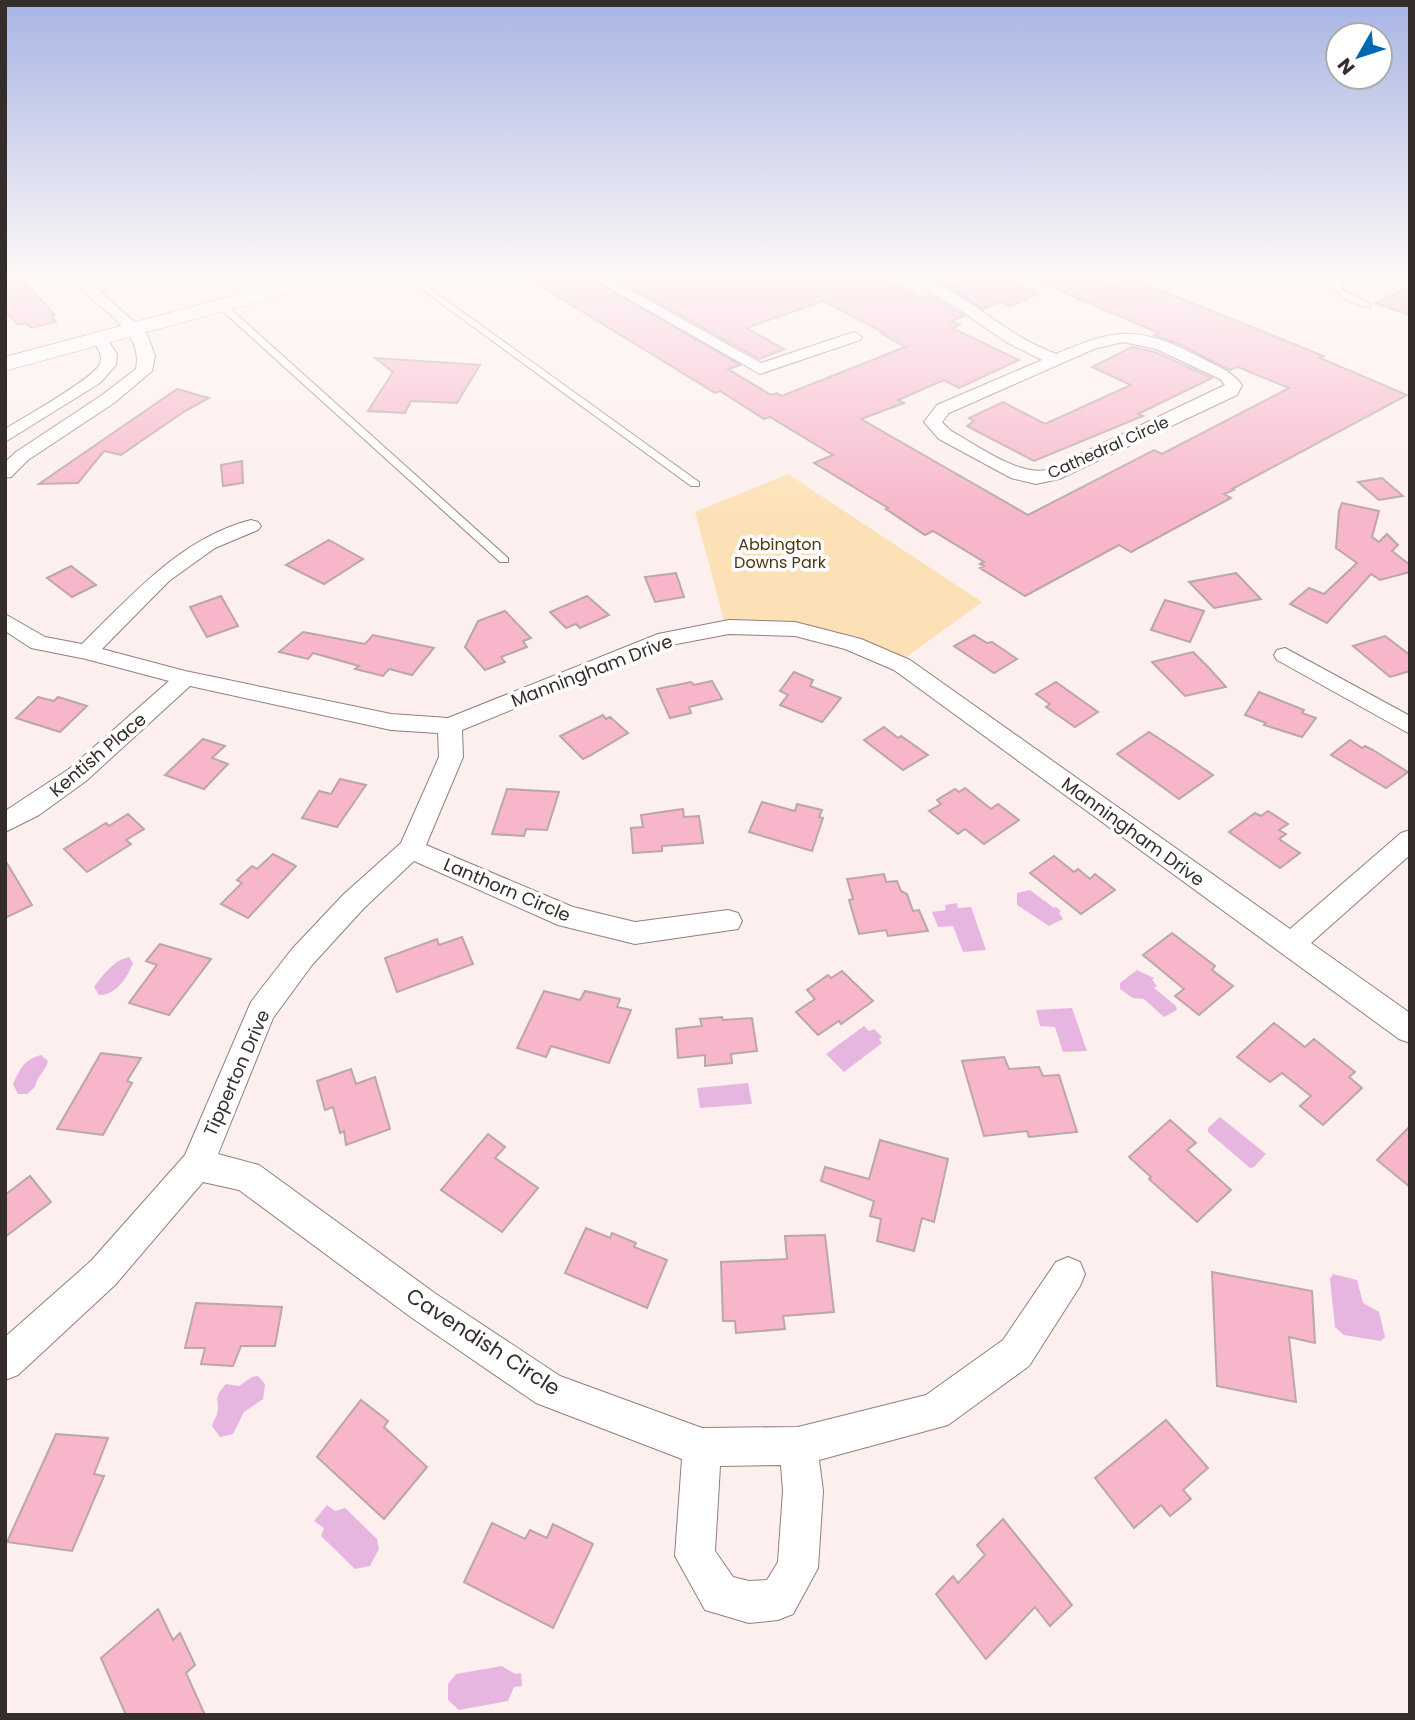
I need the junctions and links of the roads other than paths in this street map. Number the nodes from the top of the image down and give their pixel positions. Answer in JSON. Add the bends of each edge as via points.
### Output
{"nodes":[{"id":1,"x":30,"y":357,"type":"edge"},
{"id":2,"x":109,"y":357,"type":"edge"},
{"id":3,"x":147,"y":357,"type":"edge"},
{"id":4,"x":279,"y":357,"type":"edge"},
{"id":5,"x":520,"y":357,"type":"edge"},
{"id":6,"x":739,"y":357,"type":"edge"},
{"id":7,"x":794,"y":357,"type":"edge"},
{"id":8,"x":1049,"y":357,"type":"edge"},
{"id":9,"x":1062,"y":357,"type":"edge"},
{"id":10,"x":1185,"y":357,"type":"edge"},
{"id":11,"x":1055,"y":360,"type":"junction"},
{"id":12,"x":5,"y":364,"type":"edge"},
{"id":13,"x":5,"y":437,"type":"edge"},
{"id":14,"x":5,"y":473,"type":"edge"},
{"id":15,"x":695,"y":484,"type":"dead end"},
{"id":16,"x":251,"y":526,"type":"dead end"},
{"id":17,"x":504,"y":560,"type":"dead end"},
{"id":18,"x":5,"y":621,"type":"edge"},
{"id":19,"x":87,"y":652,"type":"junction"},
{"id":20,"x":1285,"y":655,"type":"dead end"},
{"id":21,"x":185,"y":678,"type":"junction"},
{"id":22,"x":450,"y":726,"type":"junction"},
{"id":23,"x":1410,"y":726,"type":"edge"},
{"id":24,"x":5,"y":823,"type":"edge"},
{"id":25,"x":1410,"y":840,"type":"edge"},
{"id":26,"x":411,"y":849,"type":"junction"},
{"id":27,"x":728,"y":920,"type":"dead end"},
{"id":28,"x":1290,"y":945,"type":"junction"},
{"id":29,"x":1410,"y":1030,"type":"edge"},
{"id":30,"x":197,"y":1165,"type":"junction"},
{"id":31,"x":1068,"y":1274,"type":"dead end"},
{"id":32,"x":5,"y":1362,"type":"edge"},
{"id":33,"x":798,"y":1446,"type":"junction"},
{"id":34,"x":702,"y":1447,"type":"junction"}],
"edges":[{"from":1,"to":12,"type":"main road"},
{"from":2,"to":13,"type":"street","via":[[108,365],[94,380]]},
{"from":3,"to":14,"type":"street","via":[[144,371],[22,456]]},
{"from":4,"to":17,"type":"lane"},
{"from":5,"to":15,"type":"lane"},
{"from":6,"to":7,"type":"street","via":[[760,369]]},
{"from":8,"to":11,"type":"street"},
{"from":9,"to":11,"type":"street","name":"Cathedral Circle"},
{"from":10,"to":11,"type":"street","name":"Cathedral Circle","via":[[1226,376],[1234,386],[1231,391],[1052,475],[1017,474],[945,435],[933,422],[943,409]]},
{"from":16,"to":19,"type":"street","via":[[208,544],[162,577]]},
{"from":18,"to":19,"type":"street","name":"Manningham Drive","via":[[39,643]]},
{"from":19,"to":21,"type":"street","name":"Manningham Drive"},
{"from":20,"to":23,"type":"street"},
{"from":21,"to":22,"type":"street","name":"Manningham Drive","via":[[391,722]]},
{"from":21,"to":24,"type":"street","name":"Kentish Place","via":[[86,769]]},
{"from":22,"to":26,"type":"street","name":"Tipperton Drive","via":[[451,757]]},
{"from":22,"to":28,"type":"street","name":"Manningham Drive","via":[[666,639],[729,627],[794,629],[853,644],[902,665]]},
{"from":25,"to":28,"type":"street"},
{"from":26,"to":27,"type":"street","name":"Lanthorn Circle","via":[[568,917],[635,933]]},
{"from":26,"to":30,"type":"street","name":"Tipperton Drive","via":[[345,910],[261,1011]]},
{"from":28,"to":29,"type":"street","name":"Manningham Drive"},
{"from":30,"to":32,"type":"street","name":"Tipperton Drive","via":[[103,1273]]},
{"from":30,"to":34,"type":"street","name":"Cavendish Circle","via":[[247,1176],[424,1306],[549,1390]]},
{"from":31,"to":33,"type":"street","name":"Cavendish Circle","via":[[1016,1353],[935,1412]]},
{"from":33,"to":34,"type":"street","name":"Cavendish Circle"},
{"from":33,"to":34,"type":"street","via":[[803,1491],[798,1568],[778,1599],[749,1602],[720,1595],[695,1556]]}]}
